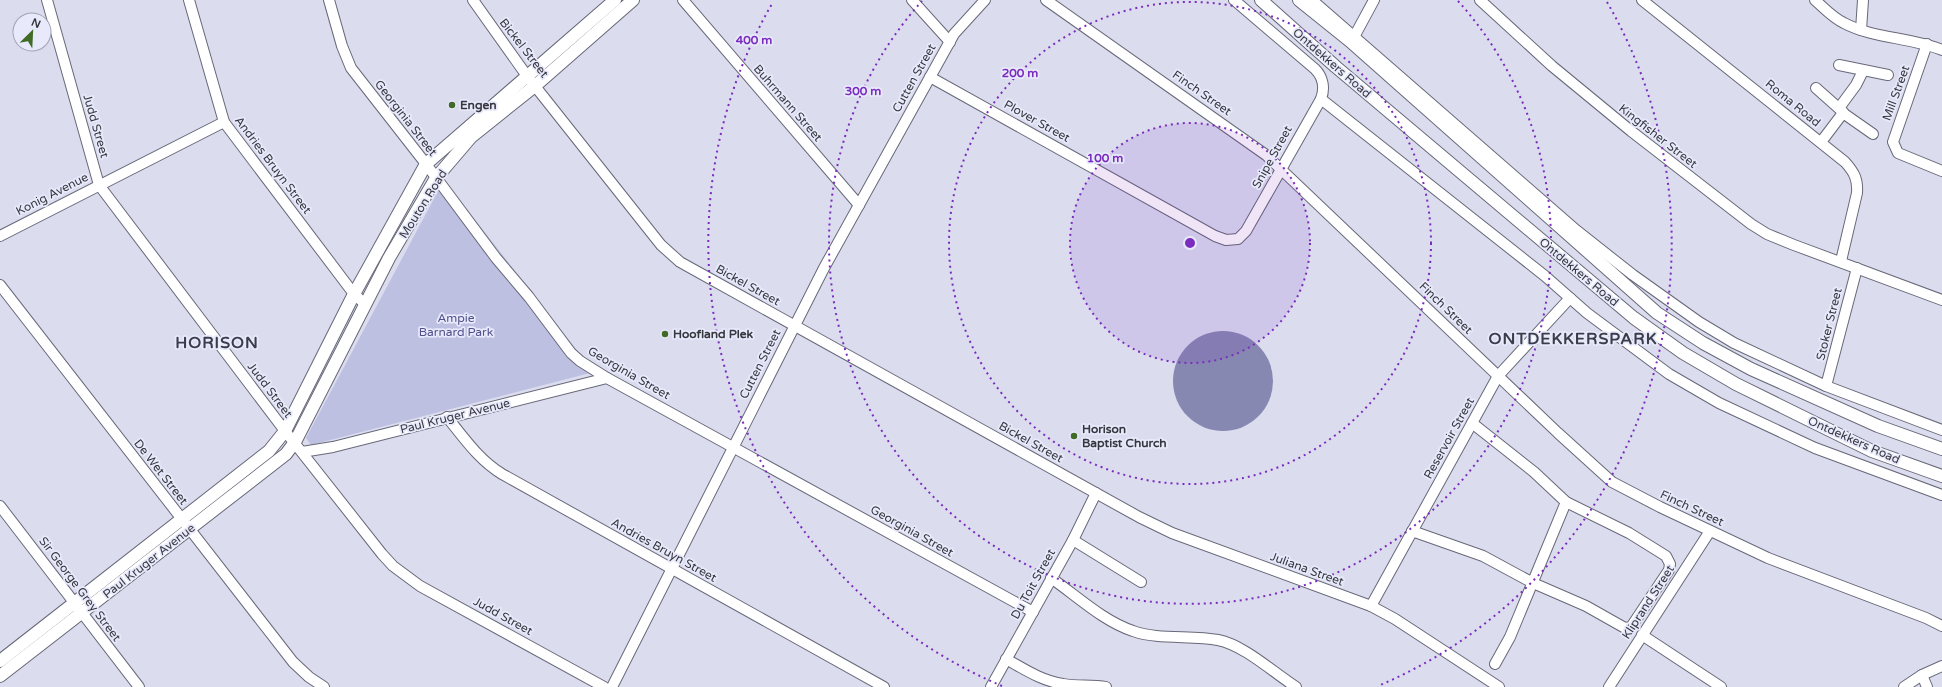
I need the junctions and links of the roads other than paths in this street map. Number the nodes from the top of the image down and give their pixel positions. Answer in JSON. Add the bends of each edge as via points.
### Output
{"nodes":[{"id":1,"x":47,"y":0,"type":"edge"},
{"id":2,"x":189,"y":0,"type":"edge"},
{"id":3,"x":329,"y":0,"type":"edge"},
{"id":4,"x":473,"y":0,"type":"edge"},
{"id":5,"x":615,"y":0,"type":"edge"},
{"id":6,"x":633,"y":0,"type":"edge"},
{"id":7,"x":682,"y":0,"type":"edge"},
{"id":8,"x":912,"y":0,"type":"edge"},
{"id":9,"x":985,"y":0,"type":"edge"},
{"id":10,"x":1046,"y":0,"type":"edge"},
{"id":11,"x":1234,"y":0,"type":"edge"},
{"id":12,"x":1261,"y":0,"type":"edge"},
{"id":13,"x":1299,"y":0,"type":"edge"},
{"id":14,"x":1312,"y":0,"type":"edge"},
{"id":15,"x":1374,"y":0,"type":"edge"},
{"id":16,"x":1480,"y":0,"type":"edge"},
{"id":17,"x":1642,"y":0,"type":"edge"},
{"id":18,"x":1815,"y":0,"type":"edge"},
{"id":19,"x":1863,"y":0,"type":"edge"},
{"id":20,"x":1861,"y":30,"type":"junction"},
{"id":21,"x":1354,"y":36,"type":"junction"},
{"id":22,"x":950,"y":42,"type":"junction"},
{"id":23,"x":1928,"y":44,"type":"junction"},
{"id":24,"x":1942,"y":50,"type":"edge"},
{"id":25,"x":1839,"y":65,"type":"dead end"},
{"id":26,"x":1863,"y":71,"type":"junction"},
{"id":27,"x":1888,"y":75,"type":"dead end"},
{"id":28,"x":527,"y":76,"type":"junction"},
{"id":29,"x":930,"y":77,"type":"junction"},
{"id":30,"x":536,"y":85,"type":"junction"},
{"id":31,"x":1323,"y":85,"type":"joint"},
{"id":32,"x":1816,"y":88,"type":"dead end"},
{"id":33,"x":1321,"y":99,"type":"junction"},
{"id":34,"x":1841,"y":110,"type":"junction"},
{"id":35,"x":224,"y":122,"type":"junction"},
{"id":36,"x":1872,"y":134,"type":"dead end"},
{"id":37,"x":1821,"y":142,"type":"junction"},
{"id":38,"x":426,"y":164,"type":"junction"},
{"id":39,"x":1281,"y":168,"type":"junction"},
{"id":40,"x":1942,"y":171,"type":"edge"},
{"id":41,"x":436,"y":178,"type":"junction"},
{"id":42,"x":99,"y":185,"type":"junction"},
{"id":43,"x":859,"y":205,"type":"junction"},
{"id":44,"x":0,"y":236,"type":"edge"},
{"id":45,"x":1238,"y":239,"type":"joint"},
{"id":46,"x":1841,"y":261,"type":"junction"},
{"id":47,"x":1857,"y":268,"type":"junction"},
{"id":48,"x":0,"y":285,"type":"edge"},
{"id":49,"x":354,"y":294,"type":"junction"},
{"id":50,"x":1570,"y":298,"type":"junction"},
{"id":51,"x":1942,"y":300,"type":"edge"},
{"id":52,"x":365,"y":304,"type":"junction"},
{"id":53,"x":795,"y":325,"type":"junction"},
{"id":54,"x":1498,"y":376,"type":"junction"},
{"id":55,"x":607,"y":378,"type":"junction"},
{"id":56,"x":1826,"y":386,"type":"junction"},
{"id":57,"x":447,"y":417,"type":"junction"},
{"id":58,"x":1472,"y":423,"type":"junction"},
{"id":59,"x":1942,"y":430,"type":"edge"},
{"id":60,"x":285,"y":431,"type":"junction"},
{"id":61,"x":295,"y":442,"type":"junction"},
{"id":62,"x":733,"y":446,"type":"junction"},
{"id":63,"x":1942,"y":449,"type":"edge"},
{"id":64,"x":302,"y":452,"type":"junction"},
{"id":65,"x":1942,"y":476,"type":"edge"},
{"id":66,"x":1096,"y":493,"type":"junction"},
{"id":67,"x":1942,"y":496,"type":"edge"},
{"id":68,"x":1566,"y":502,"type":"junction"},
{"id":69,"x":0,"y":506,"type":"edge"},
{"id":70,"x":181,"y":519,"type":"junction"},
{"id":71,"x":190,"y":530,"type":"junction"},
{"id":72,"x":1412,"y":531,"type":"junction"},
{"id":73,"x":1710,"y":531,"type":"junction"},
{"id":74,"x":1073,"y":540,"type":"junction"},
{"id":75,"x":672,"y":568,"type":"junction"},
{"id":76,"x":1051,"y":578,"type":"junction"},
{"id":77,"x":1141,"y":582,"type":"dead end"},
{"id":78,"x":1533,"y":583,"type":"junction"},
{"id":79,"x":75,"y":603,"type":"junction"},
{"id":80,"x":1371,"y":606,"type":"junction"},
{"id":81,"x":1033,"y":612,"type":"junction"},
{"id":82,"x":82,"y":613,"type":"junction"},
{"id":83,"x":1942,"y":626,"type":"edge"},
{"id":84,"x":1642,"y":635,"type":"junction"},
{"id":85,"x":1006,"y":659,"type":"junction"},
{"id":86,"x":0,"y":661,"type":"edge"},
{"id":87,"x":1495,"y":664,"type":"dead end"},
{"id":88,"x":1942,"y":666,"type":"edge"},
{"id":89,"x":1922,"y":675,"type":"junction"},
{"id":90,"x":0,"y":676,"type":"edge"},
{"id":91,"x":139,"y":687,"type":"edge"},
{"id":92,"x":324,"y":687,"type":"edge"},
{"id":93,"x":604,"y":687,"type":"edge"},
{"id":94,"x":612,"y":687,"type":"edge"},
{"id":95,"x":884,"y":687,"type":"edge"},
{"id":96,"x":991,"y":687,"type":"edge"},
{"id":97,"x":1106,"y":687,"type":"edge"},
{"id":98,"x":1296,"y":687,"type":"edge"},
{"id":99,"x":1499,"y":687,"type":"edge"},
{"id":100,"x":1609,"y":687,"type":"edge"},
{"id":101,"x":1721,"y":687,"type":"edge"},
{"id":102,"x":1904,"y":687,"type":"edge"},
{"id":103,"x":1927,"y":687,"type":"edge"}],
"edges":[{"from":1,"to":42,"type":"street","name":"Judd Street"},
{"from":2,"to":35,"type":"street","name":"Andries Bruyn Street"},
{"from":3,"to":38,"type":"street","name":"Georginia Street","via":[[351,68]]},
{"from":4,"to":28,"type":"street","name":"Bickel Street"},
{"from":5,"to":28,"type":"main road","name":"Mouton Road"},
{"from":6,"to":30,"type":"main road","name":"Mouton Road"},
{"from":7,"to":43,"type":"street","name":"Buhrmann Street"},
{"from":8,"to":22,"type":"street"},
{"from":9,"to":22,"type":"street","name":"Cutten Street","via":[[964,22]]},
{"from":10,"to":39,"type":"street","name":"Finch Street","via":[[1258,149]]},
{"from":11,"to":31,"type":"street","name":"Ontdekkers Road","via":[[1315,69]]},
{"from":12,"to":65,"type":"main road","name":"Ontdekkers Road","via":[[1336,67],[1627,313],[1683,353],[1736,384],[1872,450]]},
{"from":13,"to":63,"type":"main road","name":"Ontdekkers Road","via":[[1350,41],[1657,313],[1703,343],[1751,369],[1878,426]]},
{"from":14,"to":21,"type":"street"},
{"from":15,"to":21,"type":"street"},
{"from":16,"to":46,"type":"street","name":"Kingfisher Street","via":[[1568,80],[1751,224],[1767,234]]},
{"from":17,"to":37,"type":"street","name":"Roma Road"},
{"from":18,"to":20,"type":"street","via":[[1842,23]]},
{"from":19,"to":20,"type":"street"},
{"from":20,"to":23,"type":"street"},
{"from":21,"to":56,"type":"street","via":[[1576,230],[1633,275],[1720,336]]},
{"from":22,"to":29,"type":"street","name":"Cutten Street"},
{"from":23,"to":24,"type":"street"},
{"from":23,"to":40,"type":"street","name":"Mill Street","via":[[1893,142],[1895,150],[1904,157]]},
{"from":25,"to":26,"type":"street"},
{"from":26,"to":27,"type":"street"},
{"from":26,"to":34,"type":"street"},
{"from":28,"to":30,"type":"street","name":"Bickel Street"},
{"from":28,"to":38,"type":"main road","name":"Mouton Road"},
{"from":29,"to":43,"type":"street","name":"Cutten Street"},
{"from":29,"to":45,"type":"street","name":"Plover Street","via":[[1215,236],[1226,240]]},
{"from":30,"to":41,"type":"main road","name":"Mouton Road","via":[[471,137]]},
{"from":30,"to":53,"type":"street","name":"Bickel Street","via":[[666,250],[680,262]]},
{"from":31,"to":33,"type":"street","name":"Snipe Street"},
{"from":32,"to":34,"type":"street"},
{"from":33,"to":39,"type":"street","name":"Snipe Street"},
{"from":33,"to":50,"type":"street","name":"Ontdekkers Road"},
{"from":34,"to":36,"type":"street"},
{"from":34,"to":37,"type":"street"},
{"from":35,"to":42,"type":"street","name":"Konig Avenue"},
{"from":35,"to":49,"type":"street","name":"Andries Bruyn Street"},
{"from":37,"to":46,"type":"street","name":"Roma Road","via":[[1853,170],[1857,184]]},
{"from":38,"to":41,"type":"street","name":"Georginia Street"},
{"from":38,"to":49,"type":"main road","name":"Mouton Road"},
{"from":39,"to":45,"type":"street","name":"Snipe Street","via":[[1246,231]]},
{"from":39,"to":54,"type":"street","name":"Finch Street"},
{"from":41,"to":52,"type":"main road","name":"Mouton Road"},
{"from":41,"to":55,"type":"street","name":"Georginia Street","via":[[571,353]]},
{"from":42,"to":44,"type":"street","name":"Konig Avenue"},
{"from":42,"to":60,"type":"street","name":"Judd Street"},
{"from":43,"to":53,"type":"street","name":"Cutten Street"},
{"from":46,"to":47,"type":"street","name":"Kingfisher Street"},
{"from":47,"to":51,"type":"street","name":"Kingfisher Street"},
{"from":47,"to":56,"type":"street","name":"Stoker Street"},
{"from":48,"to":70,"type":"street","name":"De Wet Street"},
{"from":49,"to":52,"type":"street","name":"Andries Bruyn Street"},
{"from":49,"to":60,"type":"main road","name":"Mouton Road"},
{"from":50,"to":54,"type":"street","name":"Reservoir Street"},
{"from":50,"to":67,"type":"street","name":"Ontdekkers Road","via":[[1655,364],[1719,403],[1815,448]]},
{"from":52,"to":61,"type":"main road","name":"Mouton Road"},
{"from":53,"to":62,"type":"street","name":"Cutten Street"},
{"from":53,"to":66,"type":"street","name":"Bickel Street"},
{"from":54,"to":58,"type":"street","name":"Reservoir Street"},
{"from":54,"to":73,"type":"street","name":"Finch Street","via":[[1612,482]]},
{"from":55,"to":57,"type":"street","name":"Paul Kruger Avenue"},
{"from":55,"to":62,"type":"street","name":"Georginia Street"},
{"from":56,"to":59,"type":"street"},
{"from":57,"to":64,"type":"street","name":"Paul Kruger Avenue","via":[[333,447]]},
{"from":57,"to":75,"type":"street","name":"Andries Bruyn Street","via":[[469,445],[494,469]]},
{"from":58,"to":68,"type":"street","via":[[1534,472]]},
{"from":58,"to":72,"type":"street","name":"Reservoir Street"},
{"from":60,"to":61,"type":"street","name":"Judd Street"},
{"from":60,"to":70,"type":"main road","name":"Paul Kruger Avenue","via":[[269,451]]},
{"from":61,"to":64,"type":"street","name":"Judd Street"},
{"from":61,"to":71,"type":"main road","name":"Paul Kruger Avenue","via":[[277,462]]},
{"from":62,"to":75,"type":"street","name":"Cutten Street"},
{"from":62,"to":81,"type":"street","name":"Georginia Street"},
{"from":64,"to":93,"type":"street","name":"Judd Street","via":[[393,566],[420,586]]},
{"from":66,"to":74,"type":"street","name":"Du Toit Street"},
{"from":66,"to":80,"type":"street","name":"Juliana Street","via":[[1172,533]]},
{"from":68,"to":78,"type":"street"},
{"from":68,"to":78,"type":"street","via":[[1629,533],[1666,556],[1670,564],[1669,570],[1631,627],[1625,628],[1586,606]]},
{"from":69,"to":79,"type":"street","name":"Sir George Grey Street"},
{"from":70,"to":71,"type":"street","name":"De Wet Street"},
{"from":70,"to":79,"type":"main road","name":"Paul Kruger Avenue"},
{"from":71,"to":82,"type":"main road","name":"Paul Kruger Avenue"},
{"from":71,"to":92,"type":"street","name":"De Wet Street","via":[[293,662]]},
{"from":72,"to":78,"type":"street","via":[[1483,556]]},
{"from":72,"to":80,"type":"street","name":"Reservoir Street"},
{"from":73,"to":83,"type":"street","name":"Finch Street","via":[[1768,558]]},
{"from":73,"to":84,"type":"street","name":"Kliprand Street"},
{"from":74,"to":76,"type":"street","name":"Du Toit Street"},
{"from":74,"to":77,"type":"street"},
{"from":75,"to":94,"type":"street","name":"Cutten Street"},
{"from":75,"to":95,"type":"street","name":"Andries Bruyn Street"},
{"from":76,"to":81,"type":"street","name":"Du Toit Street"},
{"from":76,"to":98,"type":"street","via":[[1126,628],[1145,634],[1224,641]]},
{"from":78,"to":87,"type":"street","via":[[1510,638]]},
{"from":79,"to":82,"type":"street","name":"Sir George Grey Street"},
{"from":79,"to":86,"type":"main road","name":"Paul Kruger Avenue"},
{"from":80,"to":99,"type":"street","name":"Juliana Street"},
{"from":81,"to":85,"type":"street","name":"Du Toit Street"},
{"from":82,"to":90,"type":"main road","name":"Paul Kruger Avenue"},
{"from":82,"to":91,"type":"street","name":"Sir George Grey Street"},
{"from":84,"to":100,"type":"street","name":"Kliprand Street"},
{"from":84,"to":101,"type":"street"},
{"from":85,"to":96,"type":"street","name":"Du Toit Street"},
{"from":85,"to":97,"type":"street","via":[[1054,682]]},
{"from":88,"to":89,"type":"street"},
{"from":89,"to":102,"type":"street"},
{"from":89,"to":103,"type":"street"}]}
